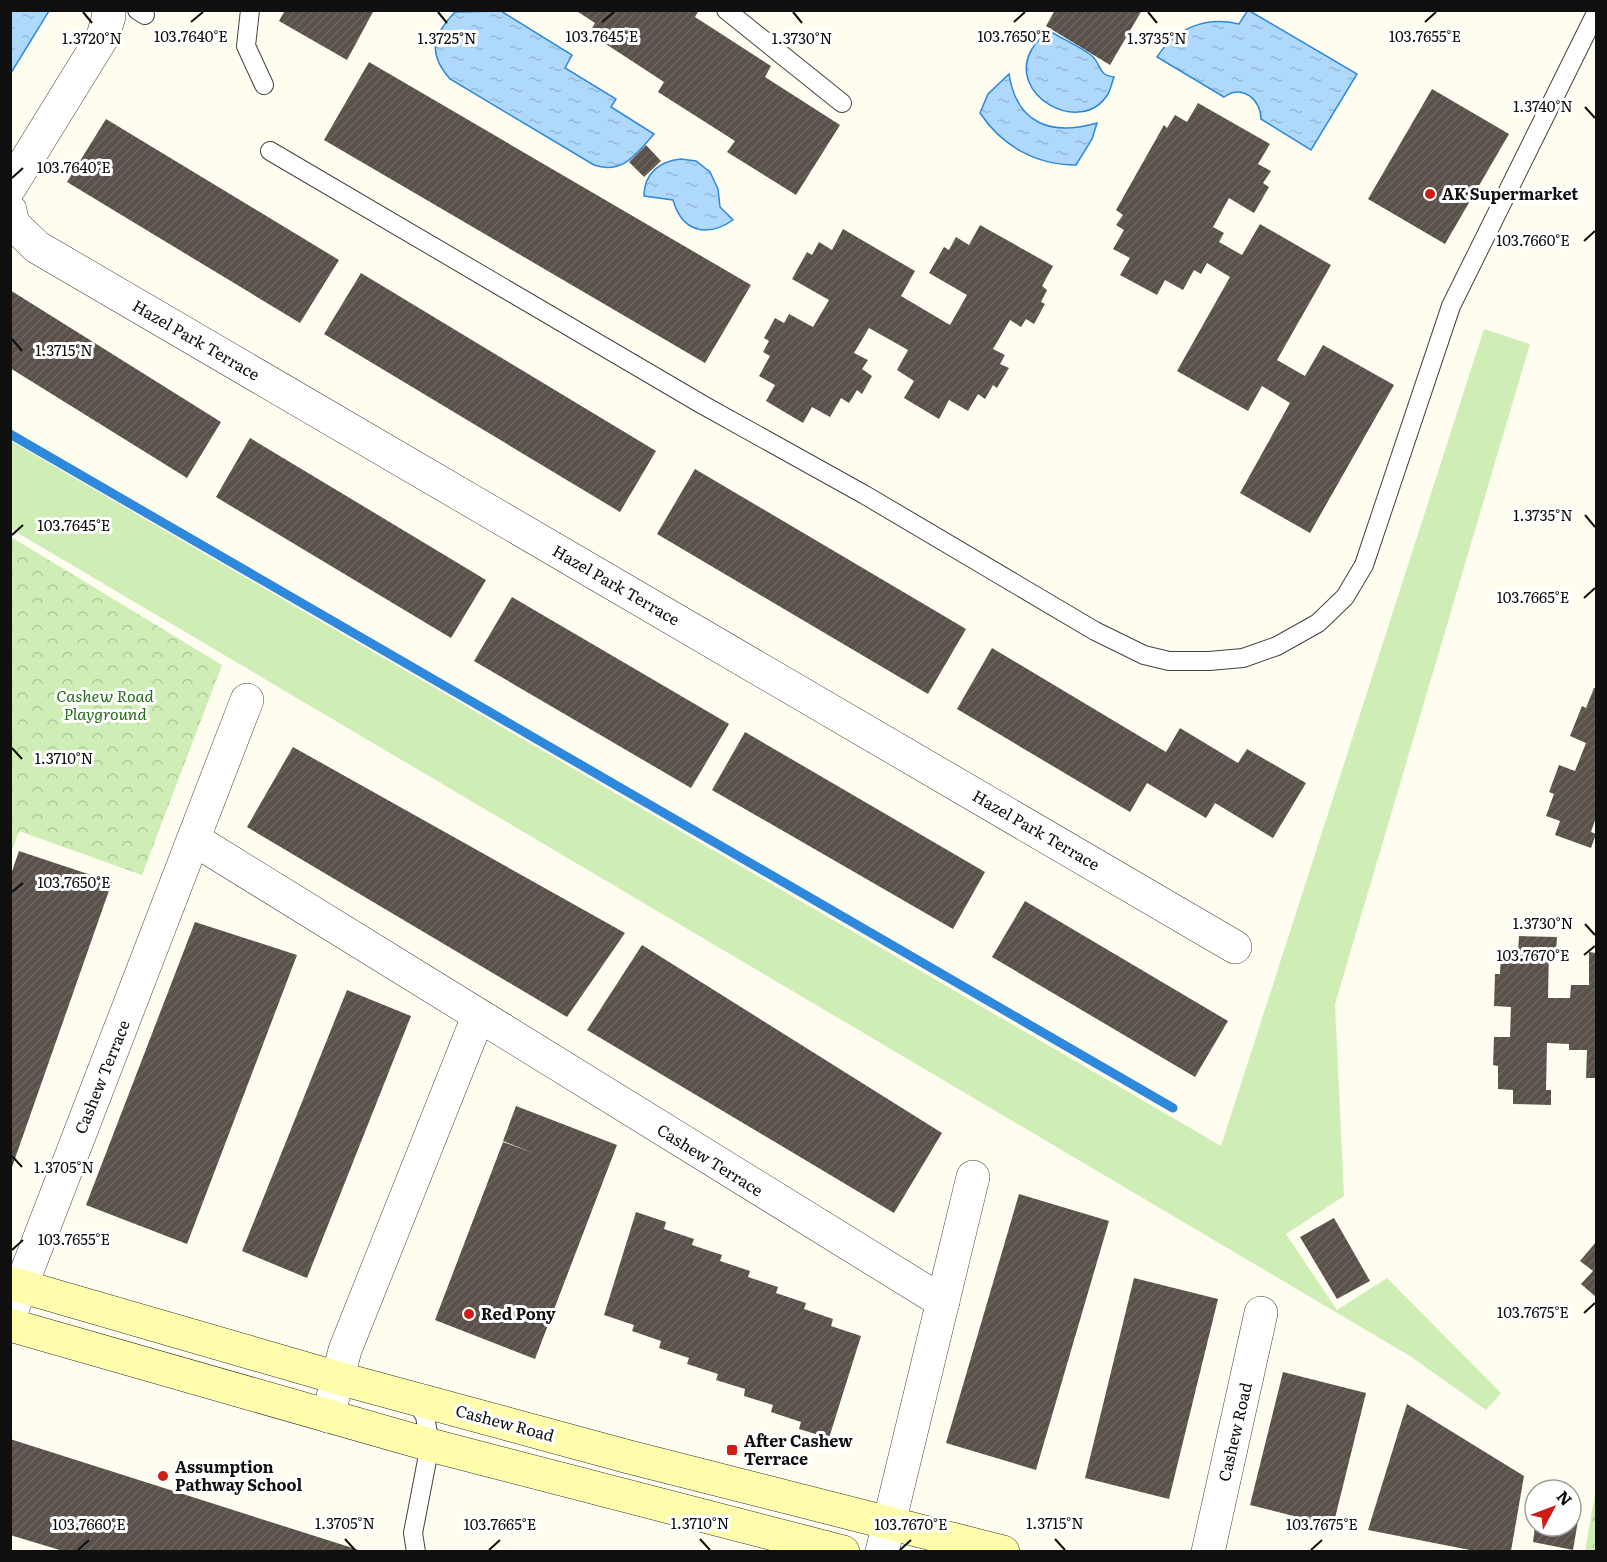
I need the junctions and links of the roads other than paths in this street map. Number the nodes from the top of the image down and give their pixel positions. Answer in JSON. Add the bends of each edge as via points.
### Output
{"nodes":[{"id":1,"x":108,"y":10,"type":"edge"},
{"id":2,"x":250,"y":10,"type":"edge"},
{"id":3,"x":726,"y":10,"type":"edge"},
{"id":4,"x":1596,"y":14,"type":"edge"},
{"id":5,"x":264,"y":85,"type":"dead end"},
{"id":6,"x":842,"y":103,"type":"dead end"},
{"id":7,"x":270,"y":151,"type":"dead end"},
{"id":8,"x":10,"y":187,"type":"edge"},
{"id":9,"x":10,"y":210,"type":"edge"},
{"id":10,"x":248,"y":700,"type":"dead end"},
{"id":11,"x":195,"y":840,"type":"junction"},
{"id":12,"x":1235,"y":947,"type":"dead end"},
{"id":13,"x":478,"y":1017,"type":"junction"},
{"id":14,"x":973,"y":1177,"type":"dead end"},
{"id":15,"x":14,"y":1295,"type":"edge"},
{"id":16,"x":943,"y":1302,"type":"junction"},
{"id":17,"x":1261,"y":1313,"type":"dead end"},
{"id":18,"x":10,"y":1325,"type":"edge"},
{"id":19,"x":338,"y":1378,"type":"junction"},
{"id":20,"x":412,"y":1397,"type":"junction"},
{"id":21,"x":328,"y":1416,"type":"junction"},
{"id":22,"x":430,"y":1445,"type":"junction"},
{"id":23,"x":843,"y":1510,"type":"junction"},
{"id":24,"x":885,"y":1537,"type":"edge"},
{"id":25,"x":834,"y":1550,"type":"edge"},
{"id":26,"x":416,"y":1551,"type":"edge"},
{"id":27,"x":1003,"y":1551,"type":"edge"},
{"id":28,"x":1208,"y":1551,"type":"edge"}],
"edges":[{"from":1,"to":8,"type":"street","via":[[110,16],[103,36]]},
{"from":2,"to":5,"type":"lane","via":[[246,46]]},
{"from":3,"to":6,"type":"lane"},
{"from":4,"to":7,"type":"lane","via":[[1451,306],[1364,565],[1345,597],[1318,623],[1276,646],[1243,658],[1169,661],[1144,655],[1095,631]]},
{"from":9,"to":12,"type":"street","name":"Hazel Park Terrace","via":[[13,224],[37,247]]},
{"from":10,"to":11,"type":"street","name":"Cashew Terrace"},
{"from":11,"to":13,"type":"street","name":"Cashew Terrace"},
{"from":11,"to":15,"type":"street","name":"Cashew Terrace"},
{"from":13,"to":16,"type":"street","name":"Cashew Terrace"},
{"from":13,"to":19,"type":"street","via":[[345,1350]]},
{"from":14,"to":16,"type":"street"},
{"from":15,"to":19,"type":"street","name":"Cashew Road"},
{"from":16,"to":24,"type":"street"},
{"from":17,"to":28,"type":"street","name":"Cashew Road"},
{"from":18,"to":21,"type":"street"},
{"from":19,"to":20,"type":"street","name":"Cashew Road"},
{"from":19,"to":21,"type":"street"},
{"from":20,"to":22,"type":"lane","via":[[425,1416]]},
{"from":20,"to":23,"type":"street","name":"Cashew Road","via":[[710,1479]]},
{"from":21,"to":22,"type":"street"},
{"from":22,"to":25,"type":"street"},
{"from":22,"to":26,"type":"lane","via":[[413,1533]]},
{"from":23,"to":24,"type":"street","name":"Cashew Road"},
{"from":23,"to":25,"type":"lane"},
{"from":24,"to":27,"type":"street","name":"Cashew Road"}]}
